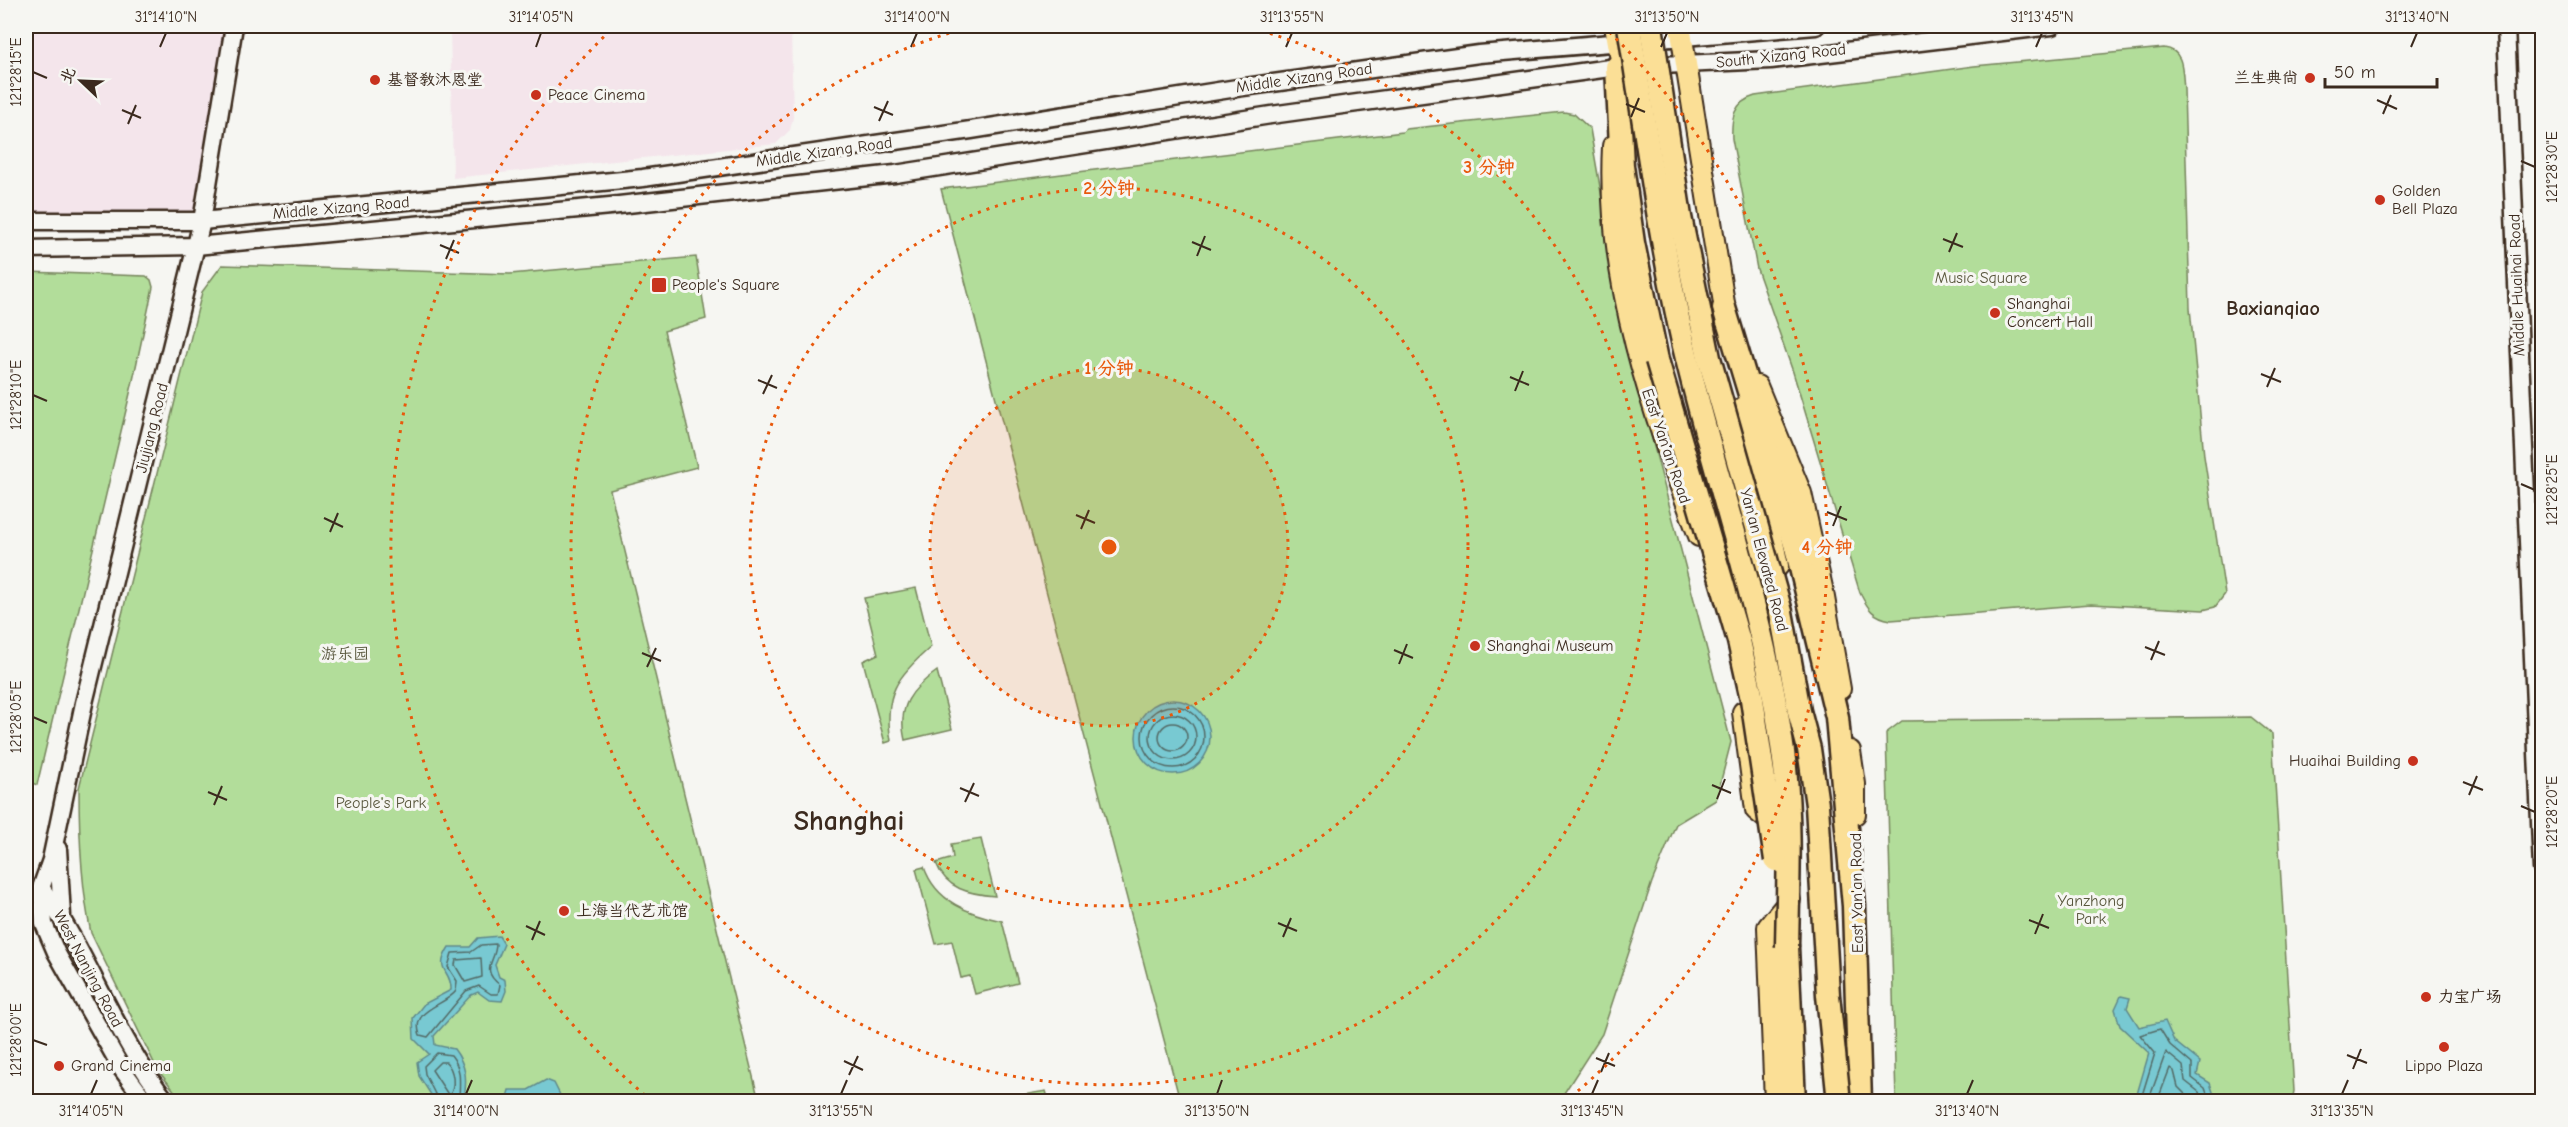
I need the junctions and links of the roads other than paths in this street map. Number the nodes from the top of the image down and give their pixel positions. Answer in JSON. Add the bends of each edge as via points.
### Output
{"nodes":[{"id":1,"x":234,"y":26,"type":"edge"},
{"id":2,"x":1651,"y":26,"type":"edge"},
{"id":3,"x":1816,"y":26,"type":"edge"},
{"id":4,"x":2052,"y":26,"type":"edge"},
{"id":5,"x":2506,"y":26,"type":"edge"},
{"id":6,"x":1676,"y":29,"type":"edge"},
{"id":7,"x":1621,"y":31,"type":"edge"},
{"id":8,"x":1684,"y":64,"type":"junction"},
{"id":9,"x":1619,"y":67,"type":"junction"},
{"id":10,"x":26,"y":221,"type":"edge"},
{"id":11,"x":202,"y":221,"type":"junction"},
{"id":12,"x":196,"y":246,"type":"junction"},
{"id":13,"x":26,"y":249,"type":"edge"},
{"id":14,"x":1725,"y":308,"type":"junction"},
{"id":15,"x":1732,"y":541,"type":"junction"},
{"id":16,"x":1734,"y":661,"type":"junction"},
{"id":17,"x":1809,"y":749,"type":"junction"},
{"id":18,"x":57,"y":828,"type":"junction"},
{"id":19,"x":1783,"y":831,"type":"junction"},
{"id":20,"x":2542,"y":869,"type":"edge"},
{"id":21,"x":41,"y":888,"type":"junction"},
{"id":22,"x":1790,"y":900,"type":"junction"},
{"id":23,"x":62,"y":917,"type":"junction"},
{"id":24,"x":1787,"y":947,"type":"junction"},
{"id":25,"x":1828,"y":994,"type":"junction"},
{"id":26,"x":146,"y":1101,"type":"edge"},
{"id":27,"x":167,"y":1101,"type":"edge"},
{"id":28,"x":1775,"y":1101,"type":"edge"},
{"id":29,"x":1796,"y":1101,"type":"edge"},
{"id":30,"x":1831,"y":1101,"type":"edge"},
{"id":31,"x":1839,"y":1101,"type":"edge"},
{"id":32,"x":1860,"y":1101,"type":"edge"}],
"edges":[{"from":1,"to":11,"type":"main road","name":"Jiujiang Road"},
{"from":2,"to":17,"type":"highway","name":"Yan'an Elevated Road","bridge":true,"via":[[1680,216],[1709,358],[1781,612]]},
{"from":3,"to":6,"type":"main road","name":"South Xizang Road"},
{"from":4,"to":8,"type":"main road","name":"South Xizang Road","via":[[1771,60]]},
{"from":5,"to":20,"type":"main road","name":"Middle Huaihai Road"},
{"from":6,"to":7,"type":"main road","name":"South Xizang Road"},
{"from":6,"to":8,"type":"main road","name":"East Yan'an Road"},
{"from":6,"to":17,"type":"highway","bridge":true,"via":[[1716,328],[1795,617],[1808,699]]},
{"from":7,"to":9,"type":"main road","name":"East Yan'an Road"},
{"from":7,"to":11,"type":"main road","name":"Middle Xizang Road","via":[[643,178]]},
{"from":7,"to":24,"type":"highway","name":"Yan'an Elevated Road","bridge":true,"via":[[1682,335],[1752,592],[1769,671],[1785,770]]},
{"from":8,"to":9,"type":"main road","name":"South Xizang Road"},
{"from":8,"to":14,"type":"main road","name":"East Yan'an Road"},
{"from":9,"to":12,"type":"main road","name":"Middle Xizang Road","via":[[864,178]]},
{"from":9,"to":15,"type":"main road","name":"East Yan'an Road","via":[[1634,114],[1673,323],[1697,424]]},
{"from":9,"to":16,"type":"main road","name":"East Yan'an Road","via":[[1610,190],[1625,301],[1640,370],[1704,550]]},
{"from":9,"to":24,"type":"highway","bridge":true,"via":[[1624,177],[1634,243],[1657,360],[1739,641],[1752,699]]},
{"from":10,"to":11,"type":"main road","name":"Middle Xizang Road"},
{"from":11,"to":12,"type":"main road","name":"Jiujiang Road"},
{"from":12,"to":13,"type":"main road","name":"Middle Xizang Road"},
{"from":12,"to":18,"type":"main road","name":"Jiujiang Road"},
{"from":14,"to":31,"type":"main road","name":"East Yan'an Road","via":[[1786,605],[1832,936]]},
{"from":14,"to":32,"type":"highway","via":[[1796,547],[1837,717],[1854,906]]},
{"from":14,"to":32,"type":"main road","name":"East Yan'an Road","via":[[1801,494],[1832,640],[1855,784]]},
{"from":15,"to":16,"type":"main road"},
{"from":15,"to":19,"type":"main road","name":"East Yan'an Road","via":[[1757,639]]},
{"from":16,"to":19,"type":"main road","name":"East Yan'an Road","via":[[1756,810]]},
{"from":17,"to":25,"type":"highway","name":"Yan'an Elevated Road","bridge":true,"via":[[1817,805]]},
{"from":18,"to":21,"type":"main road","name":"Jiujiang Road"},
{"from":18,"to":23,"type":"main road","name":"Jiujiang Road"},
{"from":19,"to":22,"type":"main road","name":"East Yan'an Road"},
{"from":21,"to":23,"type":"main road","name":"West Nanjing Road"},
{"from":21,"to":26,"type":"main road","name":"West Nanjing Road","via":[[44,924],[56,952],[122,1069]]},
{"from":22,"to":28,"type":"main road","via":[[1768,927]]},
{"from":22,"to":29,"type":"main road","name":"East Yan'an Road"},
{"from":23,"to":27,"type":"main road","name":"West Nanjing Road","via":[[114,1020]]},
{"from":24,"to":29,"type":"highway","name":"Yan'an Elevated Road"},
{"from":25,"to":30,"type":"highway","name":"Yan'an Elevated Road","bridge":true},
{"from":25,"to":31,"type":"highway","bridge":true}]}
